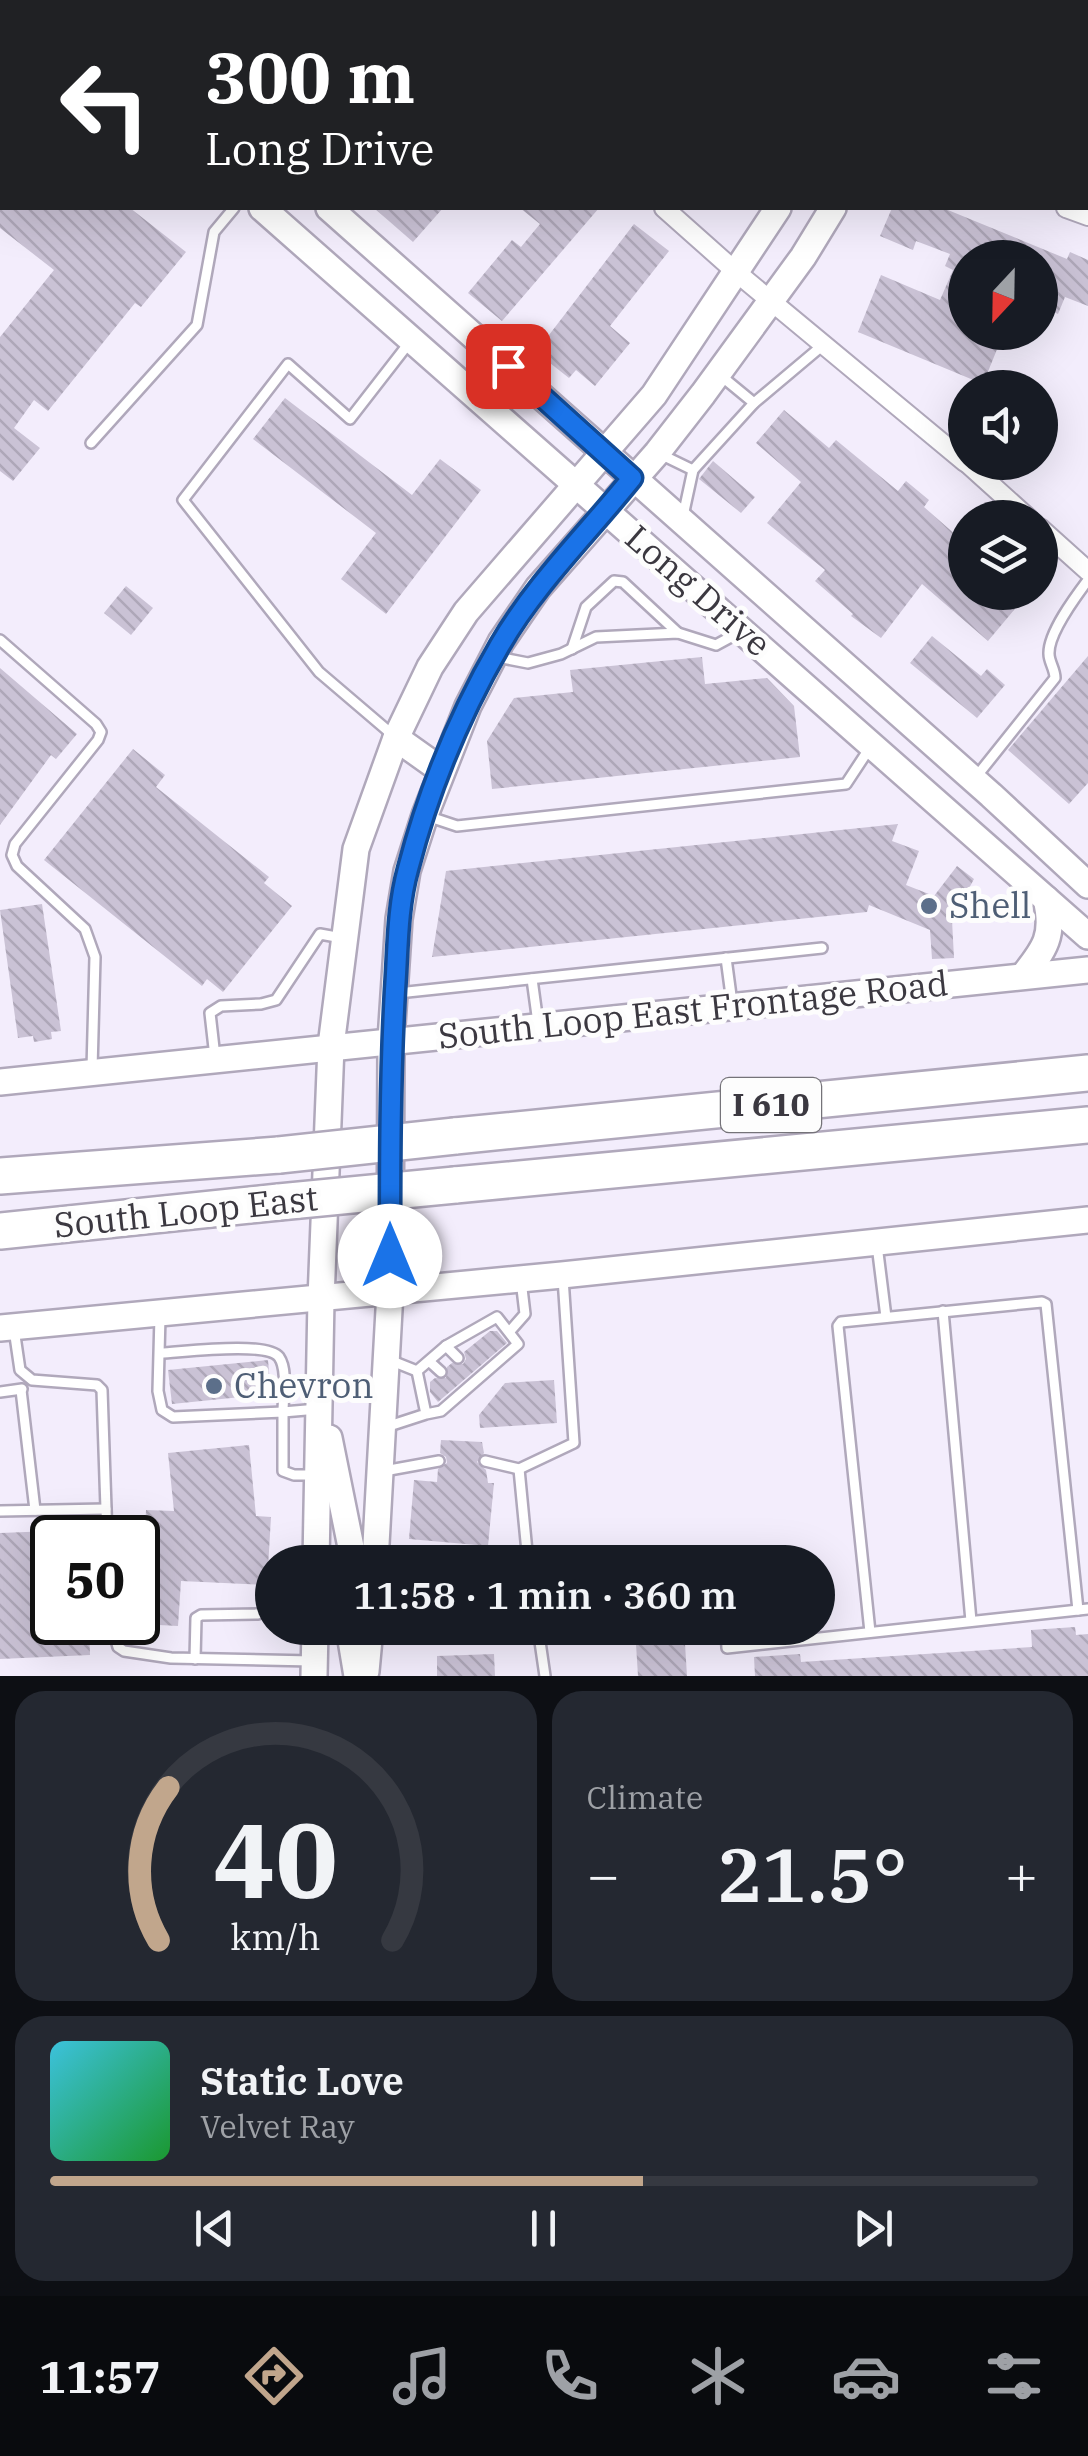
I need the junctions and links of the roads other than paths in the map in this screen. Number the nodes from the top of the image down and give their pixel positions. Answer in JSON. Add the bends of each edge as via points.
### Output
{"nodes":[{"id":1,"x":232,"y":210,"type":"edge"},
{"id":2,"x":264,"y":210,"type":"edge"},
{"id":3,"x":331,"y":210,"type":"edge"},
{"id":4,"x":666,"y":210,"type":"edge"},
{"id":5,"x":777,"y":210,"type":"edge"},
{"id":6,"x":832,"y":210,"type":"edge"},
{"id":7,"x":736,"y":272,"type":"junction"},
{"id":8,"x":772,"y":299,"type":"junction"},
{"id":9,"x":442,"y":310,"type":"junction"},
{"id":10,"x":411,"y":340,"type":"junction"},
{"id":11,"x":825,"y":343,"type":"junction"},
{"id":12,"x":718,"y":374,"type":"junction"},
{"id":13,"x":754,"y":403,"type":"junction"},
{"id":14,"x":90,"y":443,"type":"dead end"},
{"id":15,"x":948,"y":448,"type":"edge"},
{"id":16,"x":602,"y":452,"type":"junction"},
{"id":17,"x":657,"y":453,"type":"junction"},
{"id":18,"x":693,"y":470,"type":"junction"},
{"id":19,"x":632,"y":478,"type":"junction"},
{"id":20,"x":985,"y":480,"type":"edge"},
{"id":21,"x":575,"y":482,"type":"junction"},
{"id":22,"x":1008,"y":500,"type":"edge"},
{"id":23,"x":607,"y":510,"type":"junction"},
{"id":24,"x":682,"y":522,"type":"junction"},
{"id":25,"x":1058,"y":544,"type":"edge"},
{"id":26,"x":1088,"y":571,"type":"edge"},
{"id":27,"x":1088,"y":580,"type":"edge"},
{"id":28,"x":800,"y":625,"type":"junction"},
{"id":29,"x":743,"y":630,"type":"junction"},
{"id":30,"x":678,"y":632,"type":"junction"},
{"id":31,"x":0,"y":640,"type":"edge"},
{"id":32,"x":572,"y":648,"type":"junction"},
{"id":33,"x":494,"y":656,"type":"junction"},
{"id":34,"x":772,"y":656,"type":"junction"},
{"id":35,"x":396,"y":738,"type":"junction"},
{"id":36,"x":872,"y":745,"type":"junction"},
{"id":37,"x":441,"y":770,"type":"junction"},
{"id":38,"x":983,"y":787,"type":"junction"},
{"id":39,"x":424,"y":815,"type":"junction"},
{"id":40,"x":964,"y":826,"type":"junction"},
{"id":41,"x":1088,"y":885,"type":"edge"},
{"id":42,"x":1046,"y":899,"type":"junction"},
{"id":43,"x":1088,"y":936,"type":"edge"},
{"id":44,"x":344,"y":938,"type":"junction"},
{"id":45,"x":822,"y":948,"type":"dead end"},
{"id":46,"x":726,"y":958,"type":"junction"},
{"id":47,"x":1088,"y":970,"type":"edge"},
{"id":48,"x":1023,"y":976,"type":"junction"},
{"id":49,"x":532,"y":979,"type":"junction"},
{"id":50,"x":395,"y":993,"type":"junction"},
{"id":51,"x":732,"y":1006,"type":"junction"},
{"id":52,"x":538,"y":1025,"type":"junction"},
{"id":53,"x":391,"y":1040,"type":"junction"},
{"id":54,"x":331,"y":1046,"type":"junction"},
{"id":55,"x":216,"y":1059,"type":"junction"},
{"id":56,"x":92,"y":1072,"type":"junction"},
{"id":57,"x":1088,"y":1073,"type":"edge"},
{"id":58,"x":0,"y":1082,"type":"edge"},
{"id":59,"x":1088,"y":1125,"type":"edge"},
{"id":60,"x":0,"y":1176,"type":"edge"},
{"id":61,"x":1088,"y":1220,"type":"edge"},
{"id":62,"x":0,"y":1231,"type":"edge"},
{"id":63,"x":877,"y":1242,"type":"junction"},
{"id":64,"x":562,"y":1275,"type":"junction"},
{"id":65,"x":521,"y":1279,"type":"junction"},
{"id":66,"x":390,"y":1292,"type":"junction"},
{"id":67,"x":321,"y":1299,"type":"junction"},
{"id":68,"x":943,"y":1312,"type":"junction"},
{"id":69,"x":160,"y":1314,"type":"junction"},
{"id":70,"x":886,"y":1317,"type":"junction"},
{"id":71,"x":7,"y":1328,"type":"edge"},
{"id":72,"x":510,"y":1332,"type":"junction"},
{"id":73,"x":446,"y":1346,"type":"junction"},
{"id":74,"x":161,"y":1353,"type":"junction"},
{"id":75,"x":458,"y":1358,"type":"dead end"},
{"id":76,"x":387,"y":1359,"type":"junction"},
{"id":77,"x":430,"y":1362,"type":"junction"},
{"id":78,"x":417,"y":1372,"type":"junction"},
{"id":79,"x":441,"y":1372,"type":"dead end"},
{"id":80,"x":32,"y":1380,"type":"junction"},
{"id":81,"x":21,"y":1390,"type":"junction"},
{"id":82,"x":0,"y":1392,"type":"edge"},
{"id":83,"x":319,"y":1404,"type":"junction"},
{"id":84,"x":283,"y":1412,"type":"junction"},
{"id":85,"x":426,"y":1414,"type":"junction"},
{"id":86,"x":384,"y":1428,"type":"junction"},
{"id":87,"x":439,"y":1461,"type":"dead end"},
{"id":88,"x":484,"y":1461,"type":"dead end"},
{"id":89,"x":518,"y":1468,"type":"junction"},
{"id":90,"x":382,"y":1472,"type":"junction"},
{"id":91,"x":318,"y":1475,"type":"junction"},
{"id":92,"x":34,"y":1510,"type":"junction"},
{"id":93,"x":106,"y":1510,"type":"junction"},
{"id":94,"x":0,"y":1511,"type":"edge"},
{"id":95,"x":106,"y":1515,"type":"edge"},
{"id":96,"x":316,"y":1545,"type":"edge"},
{"id":97,"x":350,"y":1545,"type":"edge"},
{"id":98,"x":376,"y":1545,"type":"edge"},
{"id":99,"x":526,"y":1545,"type":"edge"},
{"id":100,"x":1083,"y":1609,"type":"edge"},
{"id":101,"x":255,"y":1614,"type":"edge"},
{"id":102,"x":971,"y":1621,"type":"junction"},
{"id":103,"x":870,"y":1632,"type":"junction"},
{"id":104,"x":835,"y":1636,"type":"edge"},
{"id":105,"x":117,"y":1645,"type":"edge"},
{"id":106,"x":352,"y":1645,"type":"edge"},
{"id":107,"x":369,"y":1645,"type":"edge"},
{"id":108,"x":540,"y":1645,"type":"edge"},
{"id":109,"x":727,"y":1645,"type":"edge"},
{"id":110,"x":754,"y":1645,"type":"edge"},
{"id":111,"x":195,"y":1659,"type":"junction"},
{"id":112,"x":314,"y":1669,"type":"edge"},
{"id":113,"x":357,"y":1676,"type":"edge"},
{"id":114,"x":366,"y":1676,"type":"edge"},
{"id":115,"x":545,"y":1676,"type":"edge"}],
"edges":[{"from":1,"to":14,"type":"lane","via":[[214,232],[197,324]]},
{"from":2,"to":10,"type":"main road","name":"Long Drive"},
{"from":3,"to":9,"type":"main road","name":"Long Drive"},
{"from":4,"to":7,"type":"street"},
{"from":5,"to":7,"type":"main road"},
{"from":6,"to":8,"type":"main road"},
{"from":7,"to":8,"type":"street"},
{"from":7,"to":16,"type":"main road","via":[[654,395]]},
{"from":8,"to":11,"type":"street"},
{"from":8,"to":12,"type":"main road"},
{"from":9,"to":10,"type":"main road"},
{"from":9,"to":16,"type":"main road","name":"Long Drive"},
{"from":10,"to":21,"type":"main road","name":"Long Drive"},
{"from":10,"to":35,"type":"lane","via":[[350,419],[288,364],[183,500],[320,672]]},
{"from":11,"to":13,"type":"lane"},
{"from":11,"to":15,"type":"street"},
{"from":12,"to":13,"type":"lane"},
{"from":12,"to":17,"type":"main road"},
{"from":13,"to":18,"type":"lane"},
{"from":16,"to":19,"type":"main road","name":"Long Drive"},
{"from":16,"to":21,"type":"main road"},
{"from":17,"to":18,"type":"lane"},
{"from":17,"to":19,"type":"main road"},
{"from":18,"to":24,"type":"lane"},
{"from":19,"to":23,"type":"main road"},
{"from":19,"to":24,"type":"main road","name":"Long Drive"},
{"from":20,"to":22,"type":"street"},
{"from":21,"to":23,"type":"main road","name":"Long Drive"},
{"from":21,"to":35,"type":"main road","via":[[466,612]]},
{"from":23,"to":29,"type":"main road","name":"Long Drive"},
{"from":23,"to":33,"type":"main road","via":[[538,588]]},
{"from":24,"to":28,"type":"main road","name":"Long Drive"},
{"from":25,"to":26,"type":"street"},
{"from":27,"to":38,"type":"lane","via":[[1050,646],[1055,678]]},
{"from":28,"to":34,"type":"main road"},
{"from":28,"to":38,"type":"main road","name":"Long Drive"},
{"from":29,"to":30,"type":"lane","via":[[716,645]]},
{"from":29,"to":34,"type":"main road","name":"Long Drive"},
{"from":30,"to":32,"type":"lane","via":[[596,637]]},
{"from":30,"to":32,"type":"lane","via":[[614,581],[586,607]]},
{"from":31,"to":56,"type":"lane","via":[[101,732],[12,855],[91,942]]},
{"from":32,"to":33,"type":"lane","via":[[528,663]]},
{"from":33,"to":37,"type":"main road"},
{"from":34,"to":36,"type":"main road","name":"Long Drive"},
{"from":35,"to":37,"type":"main road"},
{"from":35,"to":44,"type":"main road","via":[[356,849]]},
{"from":36,"to":39,"type":"lane","via":[[846,784],[457,826]]},
{"from":36,"to":40,"type":"main road","name":"Long Drive"},
{"from":37,"to":39,"type":"main road"},
{"from":38,"to":40,"type":"main road"},
{"from":38,"to":41,"type":"main road","name":"Long Drive"},
{"from":39,"to":50,"type":"main road","via":[[398,920]]},
{"from":40,"to":42,"type":"main road","name":"Long Drive"},
{"from":42,"to":43,"type":"main road","name":"Long Drive"},
{"from":42,"to":48,"type":"main road","via":[[1048,937]]},
{"from":44,"to":54,"type":"main road"},
{"from":44,"to":55,"type":"lane","via":[[320,934],[276,1000],[210,1013]]},
{"from":45,"to":46,"type":"lane"},
{"from":46,"to":49,"type":"lane"},
{"from":46,"to":51,"type":"lane"},
{"from":47,"to":48,"type":"main road","name":"South Loop East Frontage Road"},
{"from":48,"to":51,"type":"main road","name":"South Loop East Frontage Road"},
{"from":49,"to":50,"type":"lane"},
{"from":49,"to":52,"type":"lane"},
{"from":50,"to":53,"type":"main road"},
{"from":51,"to":52,"type":"main road","name":"South Loop East Frontage Road"},
{"from":52,"to":53,"type":"main road","name":"South Loop East Frontage Road"},
{"from":53,"to":54,"type":"main road","name":"South Loop East Frontage Road"},
{"from":53,"to":66,"type":"main road"},
{"from":54,"to":55,"type":"main road","name":"South Loop East Frontage Road"},
{"from":54,"to":67,"type":"main road"},
{"from":55,"to":56,"type":"main road","name":"South Loop East Frontage Road"},
{"from":56,"to":58,"type":"main road","name":"South Loop East Frontage Road"},
{"from":57,"to":60,"type":"highway","name":"South Loop East","number":"I 610","bridge":true,"via":[[278,1155]]},
{"from":59,"to":62,"type":"highway","name":"South Loop East","number":"I 610","bridge":true},
{"from":61,"to":63,"type":"main road"},
{"from":63,"to":64,"type":"main road"},
{"from":63,"to":70,"type":"lane"},
{"from":64,"to":65,"type":"main road"},
{"from":64,"to":89,"type":"lane","via":[[574,1444]]},
{"from":65,"to":66,"type":"main road"},
{"from":65,"to":72,"type":"lane","via":[[525,1314]]},
{"from":66,"to":67,"type":"main road"},
{"from":66,"to":76,"type":"main road"},
{"from":67,"to":69,"type":"main road"},
{"from":67,"to":83,"type":"main road"},
{"from":68,"to":70,"type":"lane"},
{"from":68,"to":100,"type":"lane","via":[[1046,1304]]},
{"from":68,"to":102,"type":"lane"},
{"from":69,"to":71,"type":"main road"},
{"from":69,"to":74,"type":"lane"},
{"from":70,"to":103,"type":"lane","via":[[838,1326]]},
{"from":71,"to":80,"type":"lane","via":[[20,1370]]},
{"from":72,"to":73,"type":"lane","via":[[497,1316],[473,1337]]},
{"from":72,"to":85,"type":"lane","via":[[518,1344],[441,1411]]},
{"from":73,"to":75,"type":"lane"},
{"from":73,"to":77,"type":"lane"},
{"from":74,"to":84,"type":"lane","via":[[275,1352],[284,1370]]},
{"from":74,"to":84,"type":"lane","via":[[158,1391],[166,1414]]},
{"from":76,"to":78,"type":"lane"},
{"from":76,"to":86,"type":"main road"},
{"from":77,"to":78,"type":"lane"},
{"from":77,"to":79,"type":"lane"},
{"from":78,"to":85,"type":"lane"},
{"from":80,"to":81,"type":"lane"},
{"from":80,"to":93,"type":"lane","via":[[102,1390]]},
{"from":81,"to":82,"type":"lane"},
{"from":81,"to":92,"type":"lane"},
{"from":83,"to":84,"type":"lane"},
{"from":83,"to":91,"type":"main road"},
{"from":83,"to":97,"type":"main road"},
{"from":84,"to":91,"type":"lane","via":[[283,1471]]},
{"from":85,"to":86,"type":"lane"},
{"from":86,"to":90,"type":"main road"},
{"from":87,"to":90,"type":"lane"},
{"from":88,"to":89,"type":"lane"},
{"from":89,"to":99,"type":"lane"},
{"from":90,"to":98,"type":"main road"},
{"from":91,"to":96,"type":"main road"},
{"from":92,"to":93,"type":"lane"},
{"from":92,"to":94,"type":"lane"},
{"from":93,"to":95,"type":"lane"},
{"from":100,"to":102,"type":"lane"},
{"from":101,"to":111,"type":"lane","via":[[196,1618]]},
{"from":102,"to":103,"type":"lane"},
{"from":103,"to":104,"type":"lane"},
{"from":105,"to":111,"type":"lane"},
{"from":106,"to":113,"type":"main road"},
{"from":107,"to":114,"type":"main road"},
{"from":108,"to":115,"type":"lane"},
{"from":109,"to":110,"type":"lane"},
{"from":111,"to":112,"type":"lane"}]}
